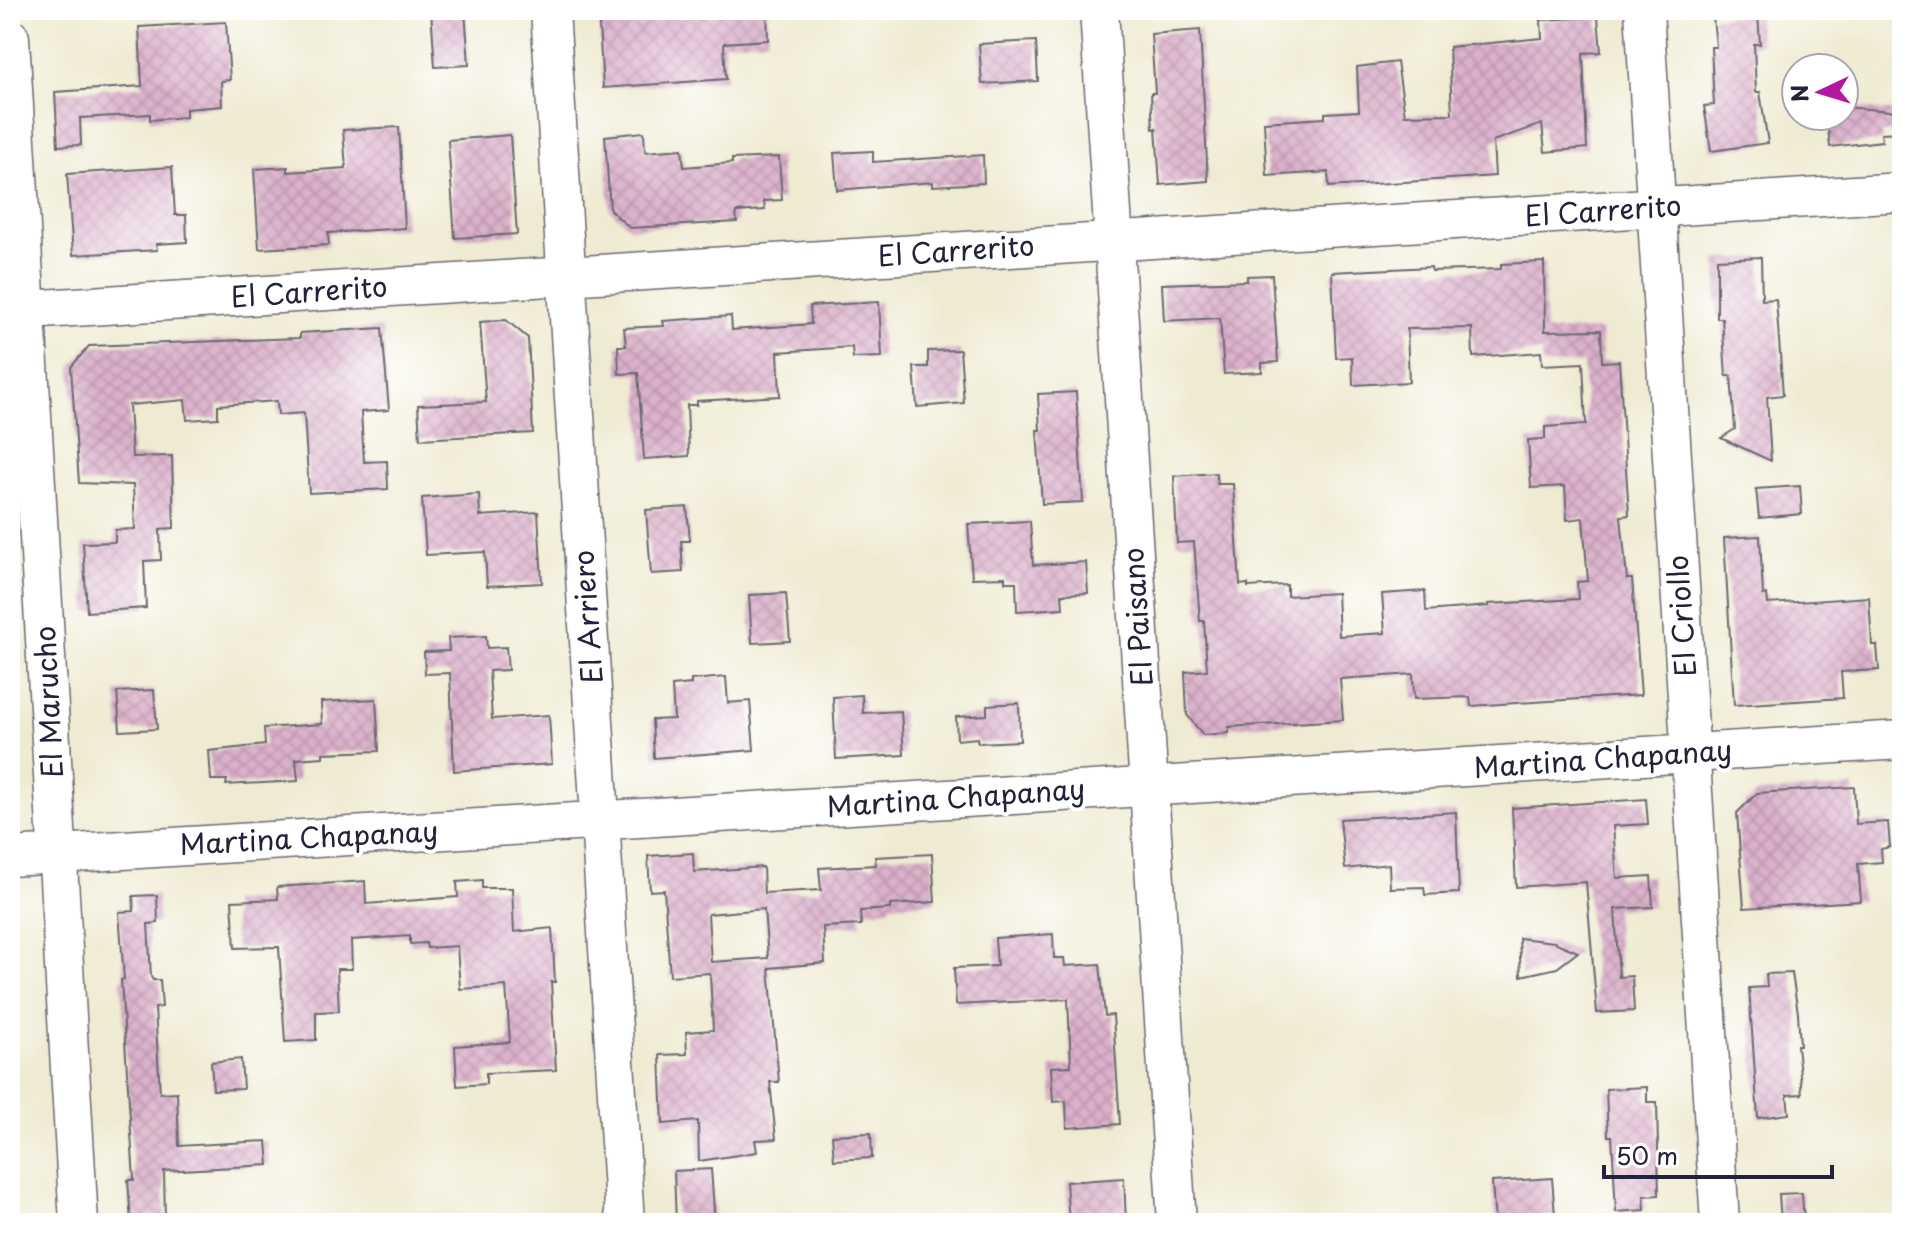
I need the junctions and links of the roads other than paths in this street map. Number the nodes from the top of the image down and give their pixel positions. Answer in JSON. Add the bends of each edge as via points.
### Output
{"nodes":[{"id":1,"x":550,"y":10,"type":"edge"},
{"id":2,"x":1099,"y":10,"type":"edge"},
{"id":3,"x":1644,"y":10,"type":"edge"},
{"id":4,"x":10,"y":38,"type":"edge"},
{"id":5,"x":1902,"y":192,"type":"edge"},
{"id":6,"x":1657,"y":208,"type":"junction"},
{"id":7,"x":1114,"y":241,"type":"junction"},
{"id":8,"x":567,"y":276,"type":"junction"},
{"id":9,"x":18,"y":310,"type":"edge"},
{"id":10,"x":1902,"y":740,"type":"edge"},
{"id":11,"x":1691,"y":753,"type":"junction"},
{"id":12,"x":1148,"y":787,"type":"junction"},
{"id":13,"x":600,"y":821,"type":"junction"},
{"id":14,"x":57,"y":854,"type":"junction"},
{"id":15,"x":10,"y":857,"type":"edge"},
{"id":16,"x":79,"y":1223,"type":"edge"},
{"id":17,"x":625,"y":1223,"type":"edge"},
{"id":18,"x":1177,"y":1223,"type":"edge"},
{"id":19,"x":1720,"y":1223,"type":"edge"}],
"edges":[{"from":1,"to":8,"type":"street","name":"El Arriero"},
{"from":2,"to":7,"type":"street","name":"El Paisano"},
{"from":3,"to":6,"type":"street","name":"El Criollo"},
{"from":4,"to":9,"type":"street","name":"El Marucho"},
{"from":5,"to":6,"type":"street","name":"El Carrerito"},
{"from":6,"to":7,"type":"street","name":"El Carrerito"},
{"from":6,"to":11,"type":"street","name":"El Criollo"},
{"from":7,"to":8,"type":"street","name":"El Carrerito"},
{"from":7,"to":12,"type":"street","name":"El Paisano"},
{"from":8,"to":9,"type":"street","name":"El Carrerito"},
{"from":8,"to":13,"type":"street","name":"El Arriero"},
{"from":9,"to":14,"type":"street","name":"El Marucho"},
{"from":10,"to":11,"type":"street","name":"Martina Chapanay"},
{"from":11,"to":12,"type":"street","name":"Martina Chapanay"},
{"from":11,"to":19,"type":"street","name":"El Criollo"},
{"from":12,"to":13,"type":"street","name":"Martina Chapanay"},
{"from":12,"to":18,"type":"street","name":"El Paisano"},
{"from":13,"to":14,"type":"street","name":"Martina Chapanay"},
{"from":13,"to":17,"type":"street","name":"El Arriero"},
{"from":14,"to":15,"type":"street","name":"Martina Chapanay"},
{"from":14,"to":16,"type":"street","name":"El Marucho"}]}
